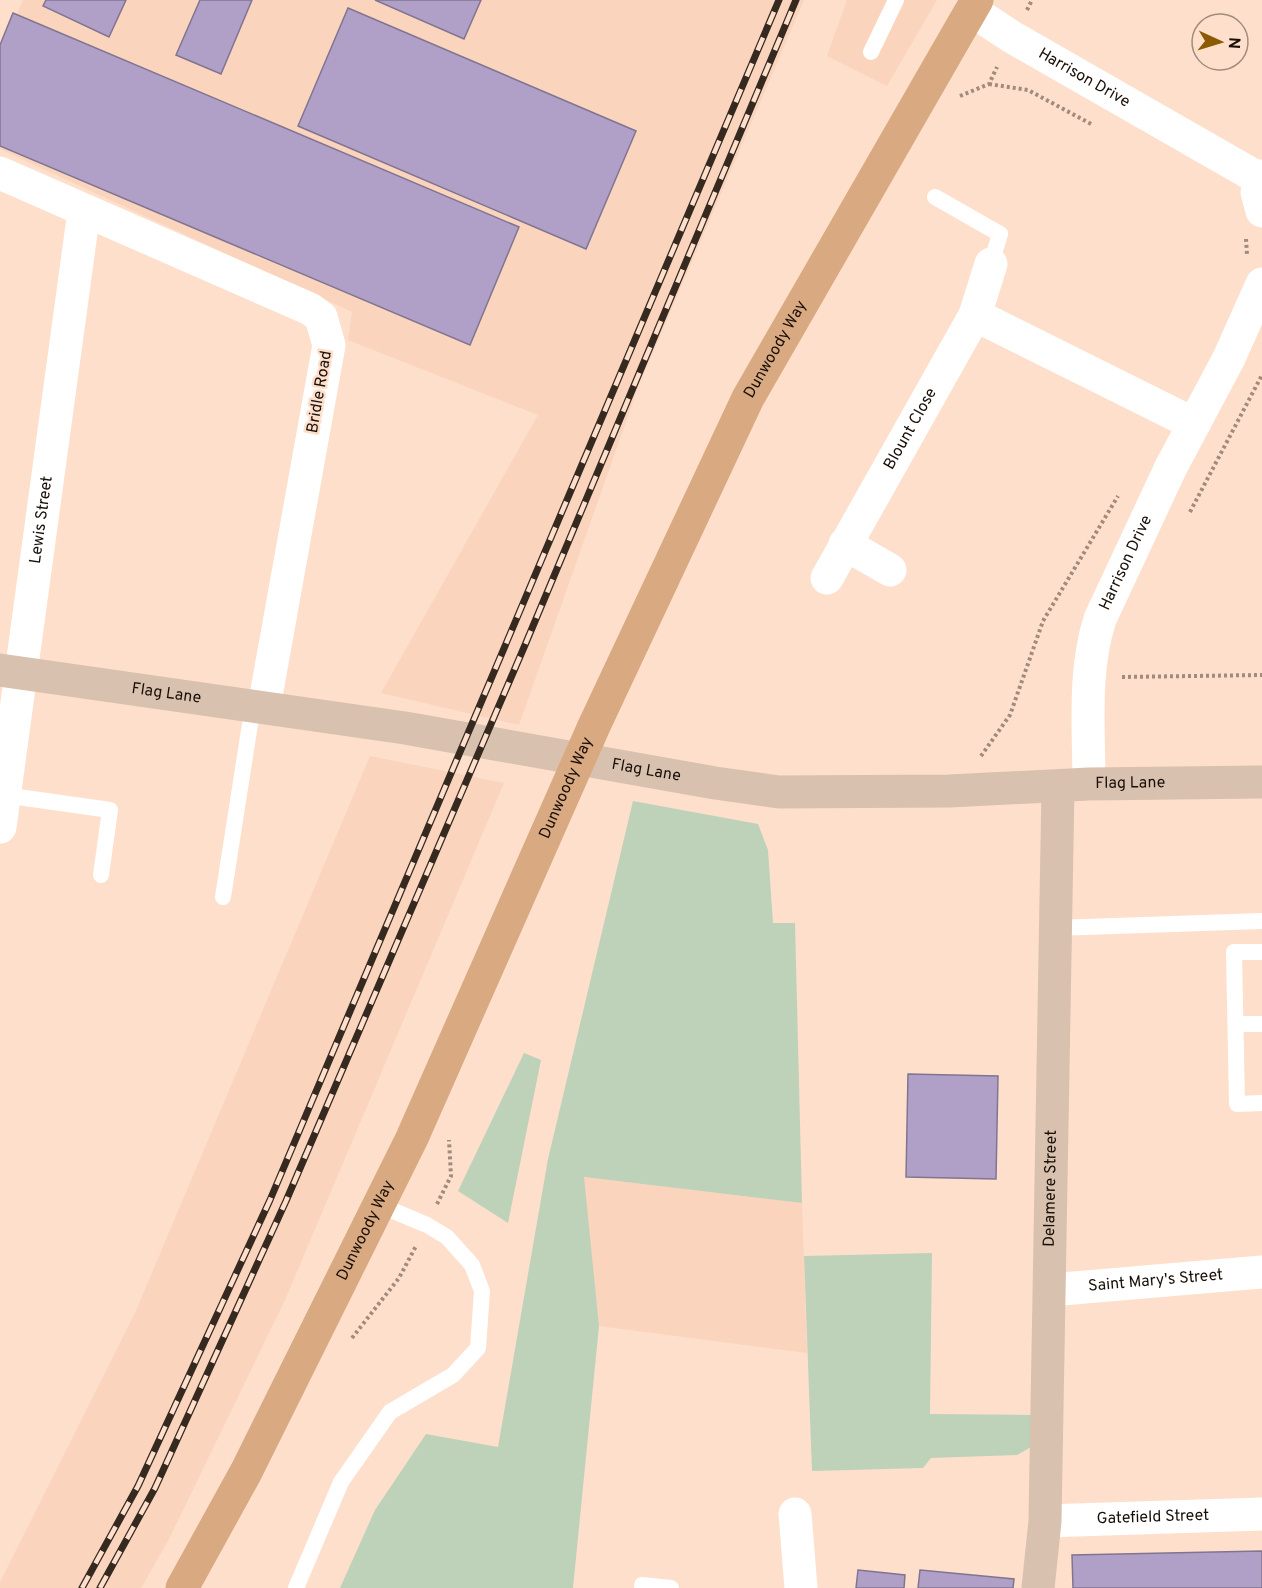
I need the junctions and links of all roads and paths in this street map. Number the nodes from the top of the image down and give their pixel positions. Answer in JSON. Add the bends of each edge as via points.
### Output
{"nodes":[{"id":1,"x":896,"y":0,"type":"edge"},
{"id":2,"x":974,"y":5,"type":"edge"},
{"id":3,"x":871,"y":52,"type":"dead end"},
{"id":4,"x":989,"y":84,"type":"dead end"},
{"id":5,"x":1102,"y":129,"type":"dead end"},
{"id":6,"x":0,"y":173,"type":"edge"},
{"id":7,"x":1261,"y":178,"type":"edge"},
{"id":8,"x":935,"y":197,"type":"dead end"},
{"id":9,"x":84,"y":211,"type":"junction"},
{"id":10,"x":1253,"y":222,"type":"edge"},
{"id":11,"x":991,"y":264,"type":"joint"},
{"id":12,"x":1255,"y":271,"type":"edge"},
{"id":13,"x":1262,"y":309,"type":"edge"},
{"id":14,"x":975,"y":315,"type":"junction"},
{"id":15,"x":1229,"y":358,"type":"junction"},
{"id":16,"x":1194,"y":424,"type":"junction"},
{"id":17,"x":1120,"y":494,"type":"dead end"},
{"id":18,"x":845,"y":544,"type":"junction"},
{"id":19,"x":890,"y":570,"type":"dead end"},
{"id":20,"x":827,"y":578,"type":"dead end"},
{"id":21,"x":11,"y":671,"type":"edge"},
{"id":22,"x":1262,"y":675,"type":"edge"},
{"id":23,"x":1116,"y":676,"type":"dead end"},
{"id":24,"x":258,"y":706,"type":"junction"},
{"id":25,"x":979,"y":758,"type":"dead end"},
{"id":26,"x":1262,"y":782,"type":"edge"},
{"id":27,"x":1073,"y":785,"type":"junction"},
{"id":28,"x":2,"y":811,"type":"edge"},
{"id":29,"x":101,"y":875,"type":"dead end"},
{"id":30,"x":224,"y":897,"type":"dead end"},
{"id":31,"x":1262,"y":921,"type":"edge"},
{"id":32,"x":1055,"y":928,"type":"junction"},
{"id":33,"x":1262,"y":952,"type":"edge"},
{"id":34,"x":1236,"y":1024,"type":"junction"},
{"id":35,"x":1262,"y":1024,"type":"edge"},
{"id":36,"x":1262,"y":1104,"type":"edge"},
{"id":37,"x":377,"y":1204,"type":"junction"},
{"id":38,"x":1262,"y":1272,"type":"edge"},
{"id":39,"x":1050,"y":1290,"type":"junction"},
{"id":40,"x":795,"y":1514,"type":"dead end"},
{"id":41,"x":1262,"y":1514,"type":"edge"},
{"id":42,"x":1045,"y":1521,"type":"junction"},
{"id":43,"x":642,"y":1585,"type":"dead end"},
{"id":44,"x":182,"y":1588,"type":"edge"},
{"id":45,"x":296,"y":1588,"type":"edge"},
{"id":46,"x":670,"y":1588,"type":"edge"},
{"id":47,"x":801,"y":1588,"type":"edge"},
{"id":48,"x":1038,"y":1588,"type":"edge"}],
"edges":[{"from":1,"to":3,"type":"lane"},
{"from":2,"to":7,"type":"street","name":"Harrison Drive","via":[[1012,37]]},
{"from":2,"to":37,"type":"main road","name":"Dunwoody Way","via":[[748,398],[594,726],[412,1138]]},
{"from":4,"to":5,"type":"path","via":[[1028,90]]},
{"from":6,"to":9,"type":"street","name":"Bridle Road"},
{"from":7,"to":10,"type":"street"},
{"from":8,"to":11,"type":"lane","via":[[1000,234]]},
{"from":9,"to":21,"type":"street","name":"Lewis Street"},
{"from":9,"to":24,"type":"street","name":"Bridle Road","via":[[310,309],[321,317],[326,330],[329,345]]},
{"from":10,"to":12,"type":"path"},
{"from":11,"to":14,"type":"street","name":"Blount Close"},
{"from":12,"to":15,"type":"street","name":"Harrison Drive"},
{"from":13,"to":15,"type":"street","name":"Harrison Drive"},
{"from":14,"to":16,"type":"street"},
{"from":14,"to":18,"type":"street","name":"Blount Close"},
{"from":15,"to":16,"type":"street","name":"Harrison Drive"},
{"from":16,"to":27,"type":"street","name":"Harrison Drive","via":[[1100,619],[1092,645]]},
{"from":17,"to":25,"type":"path","via":[[1043,621],[1010,715]]},
{"from":18,"to":19,"type":"street"},
{"from":18,"to":20,"type":"street","name":"Blount Close"},
{"from":21,"to":24,"type":"street","name":"Flag Lane"},
{"from":21,"to":28,"type":"street","name":"Lewis Street"},
{"from":22,"to":23,"type":"path"},
{"from":24,"to":27,"type":"street","name":"Flag Lane","via":[[779,792],[949,791]]},
{"from":24,"to":30,"type":"lane"},
{"from":26,"to":27,"type":"street","name":"Flag Lane"},
{"from":27,"to":32,"type":"street","name":"Delamere Street"},
{"from":28,"to":29,"type":"lane","via":[[110,810]]},
{"from":31,"to":32,"type":"lane"},
{"from":32,"to":39,"type":"street","name":"Delamere Street"},
{"from":33,"to":34,"type":"lane","via":[[1234,952]]},
{"from":34,"to":35,"type":"lane"},
{"from":34,"to":36,"type":"lane","via":[[1237,1104]]},
{"from":37,"to":44,"type":"main road","name":"Dunwoody Way","via":[[246,1472]]},
{"from":37,"to":45,"type":"lane","via":[[447,1237],[472,1265],[482,1291],[478,1348],[453,1375],[390,1412],[341,1482]]},
{"from":38,"to":39,"type":"street","name":"Saint Mary's Street"},
{"from":39,"to":42,"type":"street","name":"Delamere Street"},
{"from":40,"to":47,"type":"street"},
{"from":41,"to":42,"type":"street","name":"Gatefield Street"},
{"from":42,"to":48,"type":"street","name":"Delamere Street"},
{"from":43,"to":46,"type":"lane"}]}
